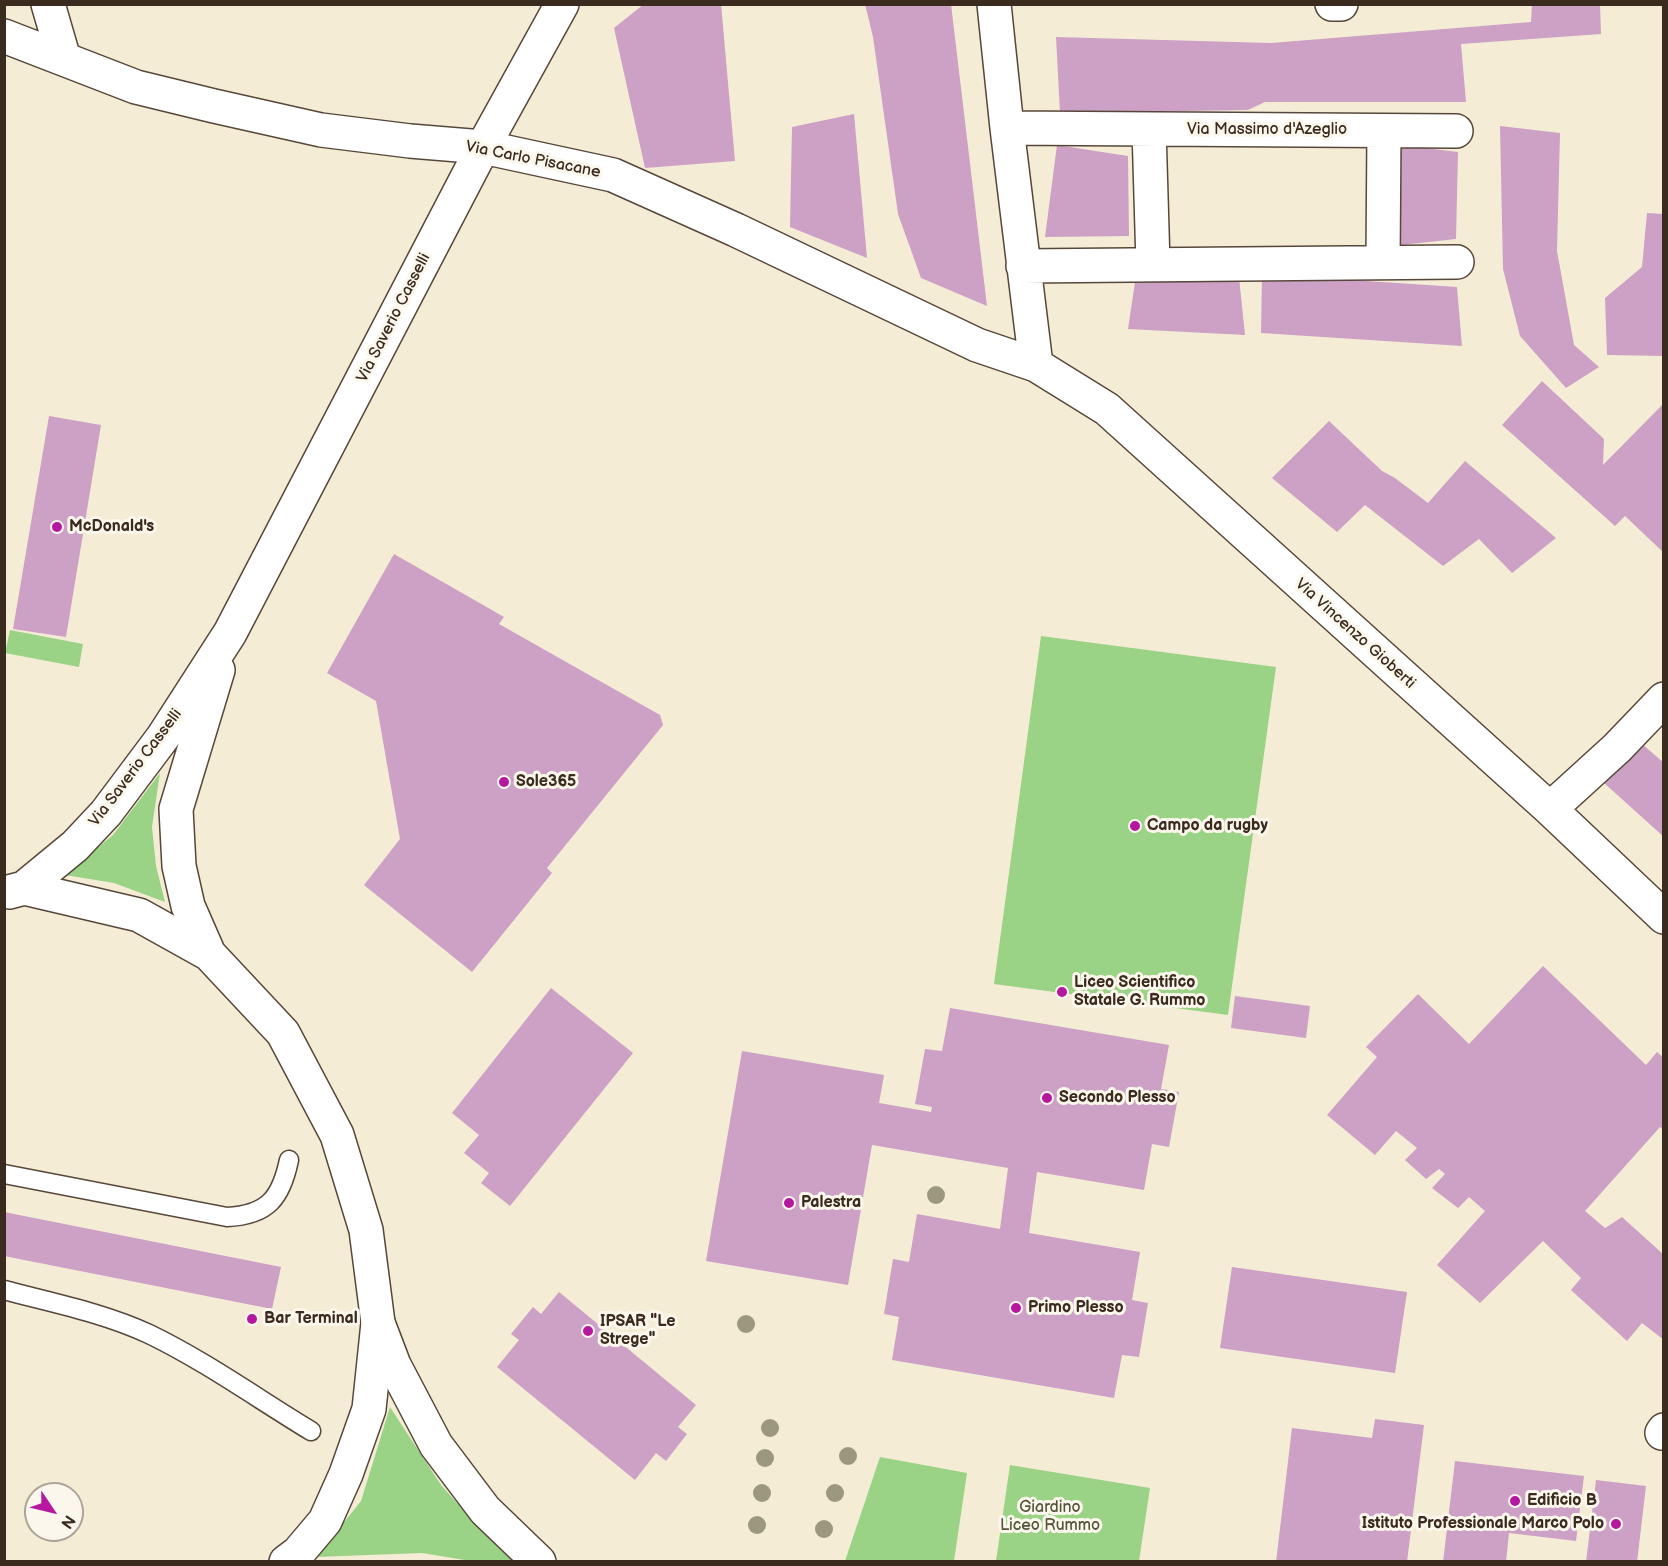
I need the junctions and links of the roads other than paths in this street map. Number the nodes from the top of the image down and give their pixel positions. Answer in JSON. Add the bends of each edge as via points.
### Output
{"nodes":[{"id":1,"x":48,"y":4,"type":"edge"},
{"id":2,"x":562,"y":4,"type":"edge"},
{"id":3,"x":994,"y":4,"type":"edge"},
{"id":4,"x":1332,"y":4,"type":"edge"},
{"id":5,"x":1341,"y":4,"type":"edge"},
{"id":6,"x":4,"y":36,"type":"edge"},
{"id":7,"x":64,"y":59,"type":"junction"},
{"id":8,"x":1007,"y":128,"type":"junction"},
{"id":9,"x":1149,"y":129,"type":"junction"},
{"id":10,"x":1456,"y":130,"type":"dead end"},
{"id":11,"x":1384,"y":131,"type":"junction"},
{"id":12,"x":483,"y":147,"type":"junction"},
{"id":13,"x":1383,"y":262,"type":"junction"},
{"id":14,"x":1457,"y":262,"type":"dead end"},
{"id":15,"x":1153,"y":264,"type":"junction"},
{"id":16,"x":1023,"y":266,"type":"junction"},
{"id":17,"x":1036,"y":365,"type":"junction"},
{"id":18,"x":230,"y":633,"type":"junction"},
{"id":19,"x":1664,"y":699,"type":"edge"},
{"id":20,"x":1550,"y":809,"type":"junction"},
{"id":21,"x":14,"y":891,"type":"edge"},
{"id":22,"x":1664,"y":917,"type":"edge"},
{"id":23,"x":209,"y":954,"type":"junction"},
{"id":24,"x":289,"y":1160,"type":"dead end"},
{"id":25,"x":4,"y":1174,"type":"edge"},
{"id":26,"x":4,"y":1290,"type":"edge"},
{"id":27,"x":378,"y":1323,"type":"junction"},
{"id":28,"x":311,"y":1431,"type":"dead end"},
{"id":29,"x":286,"y":1562,"type":"edge"},
{"id":30,"x":539,"y":1562,"type":"edge"}],
"edges":[{"from":1,"to":7,"type":"street"},
{"from":2,"to":12,"type":"street","name":"Via Saverio Casselli"},
{"from":3,"to":8,"type":"street"},
{"from":4,"to":5,"type":"street"},
{"from":6,"to":7,"type":"street","name":"Via Carlo Pisacane"},
{"from":7,"to":12,"type":"street","name":"Via Carlo Pisacane","via":[[136,87],[321,130]]},
{"from":8,"to":9,"type":"street","name":"Via Massimo d'Azeglio"},
{"from":8,"to":16,"type":"street"},
{"from":9,"to":11,"type":"street","name":"Via Massimo d'Azeglio"},
{"from":9,"to":15,"type":"street"},
{"from":10,"to":11,"type":"street","name":"Via Massimo d'Azeglio"},
{"from":11,"to":13,"type":"street"},
{"from":12,"to":17,"type":"street","name":"Via Carlo Pisacane","via":[[613,175],[970,342]]},
{"from":12,"to":18,"type":"street","name":"Via Saverio Casselli"},
{"from":13,"to":14,"type":"street"},
{"from":13,"to":15,"type":"street"},
{"from":15,"to":16,"type":"street"},
{"from":16,"to":17,"type":"street"},
{"from":17,"to":20,"type":"street","name":"Via Vincenzo Gioberti","via":[[1107,409]]},
{"from":18,"to":21,"type":"street","name":"Via Saverio Casselli","via":[[163,737],[106,813],[75,846]]},
{"from":18,"to":23,"type":"street","name":"Via Saverio Casselli","via":[[176,809],[181,876],[188,906]]},
{"from":19,"to":20,"type":"street"},
{"from":20,"to":22,"type":"street","name":"Via Vincenzo Gioberti"},
{"from":21,"to":23,"type":"street","via":[[139,915]]},
{"from":23,"to":27,"type":"street","via":[[283,1033],[337,1135],[366,1230]]},
{"from":24,"to":25,"type":"lane","via":[[280,1190],[266,1206],[242,1216],[227,1217]]},
{"from":26,"to":28,"type":"lane","via":[[149,1334]]},
{"from":27,"to":29,"type":"street","via":[[369,1409],[346,1474],[325,1521]]},
{"from":27,"to":30,"type":"street","via":[[394,1365],[436,1444],[485,1510]]}]}
